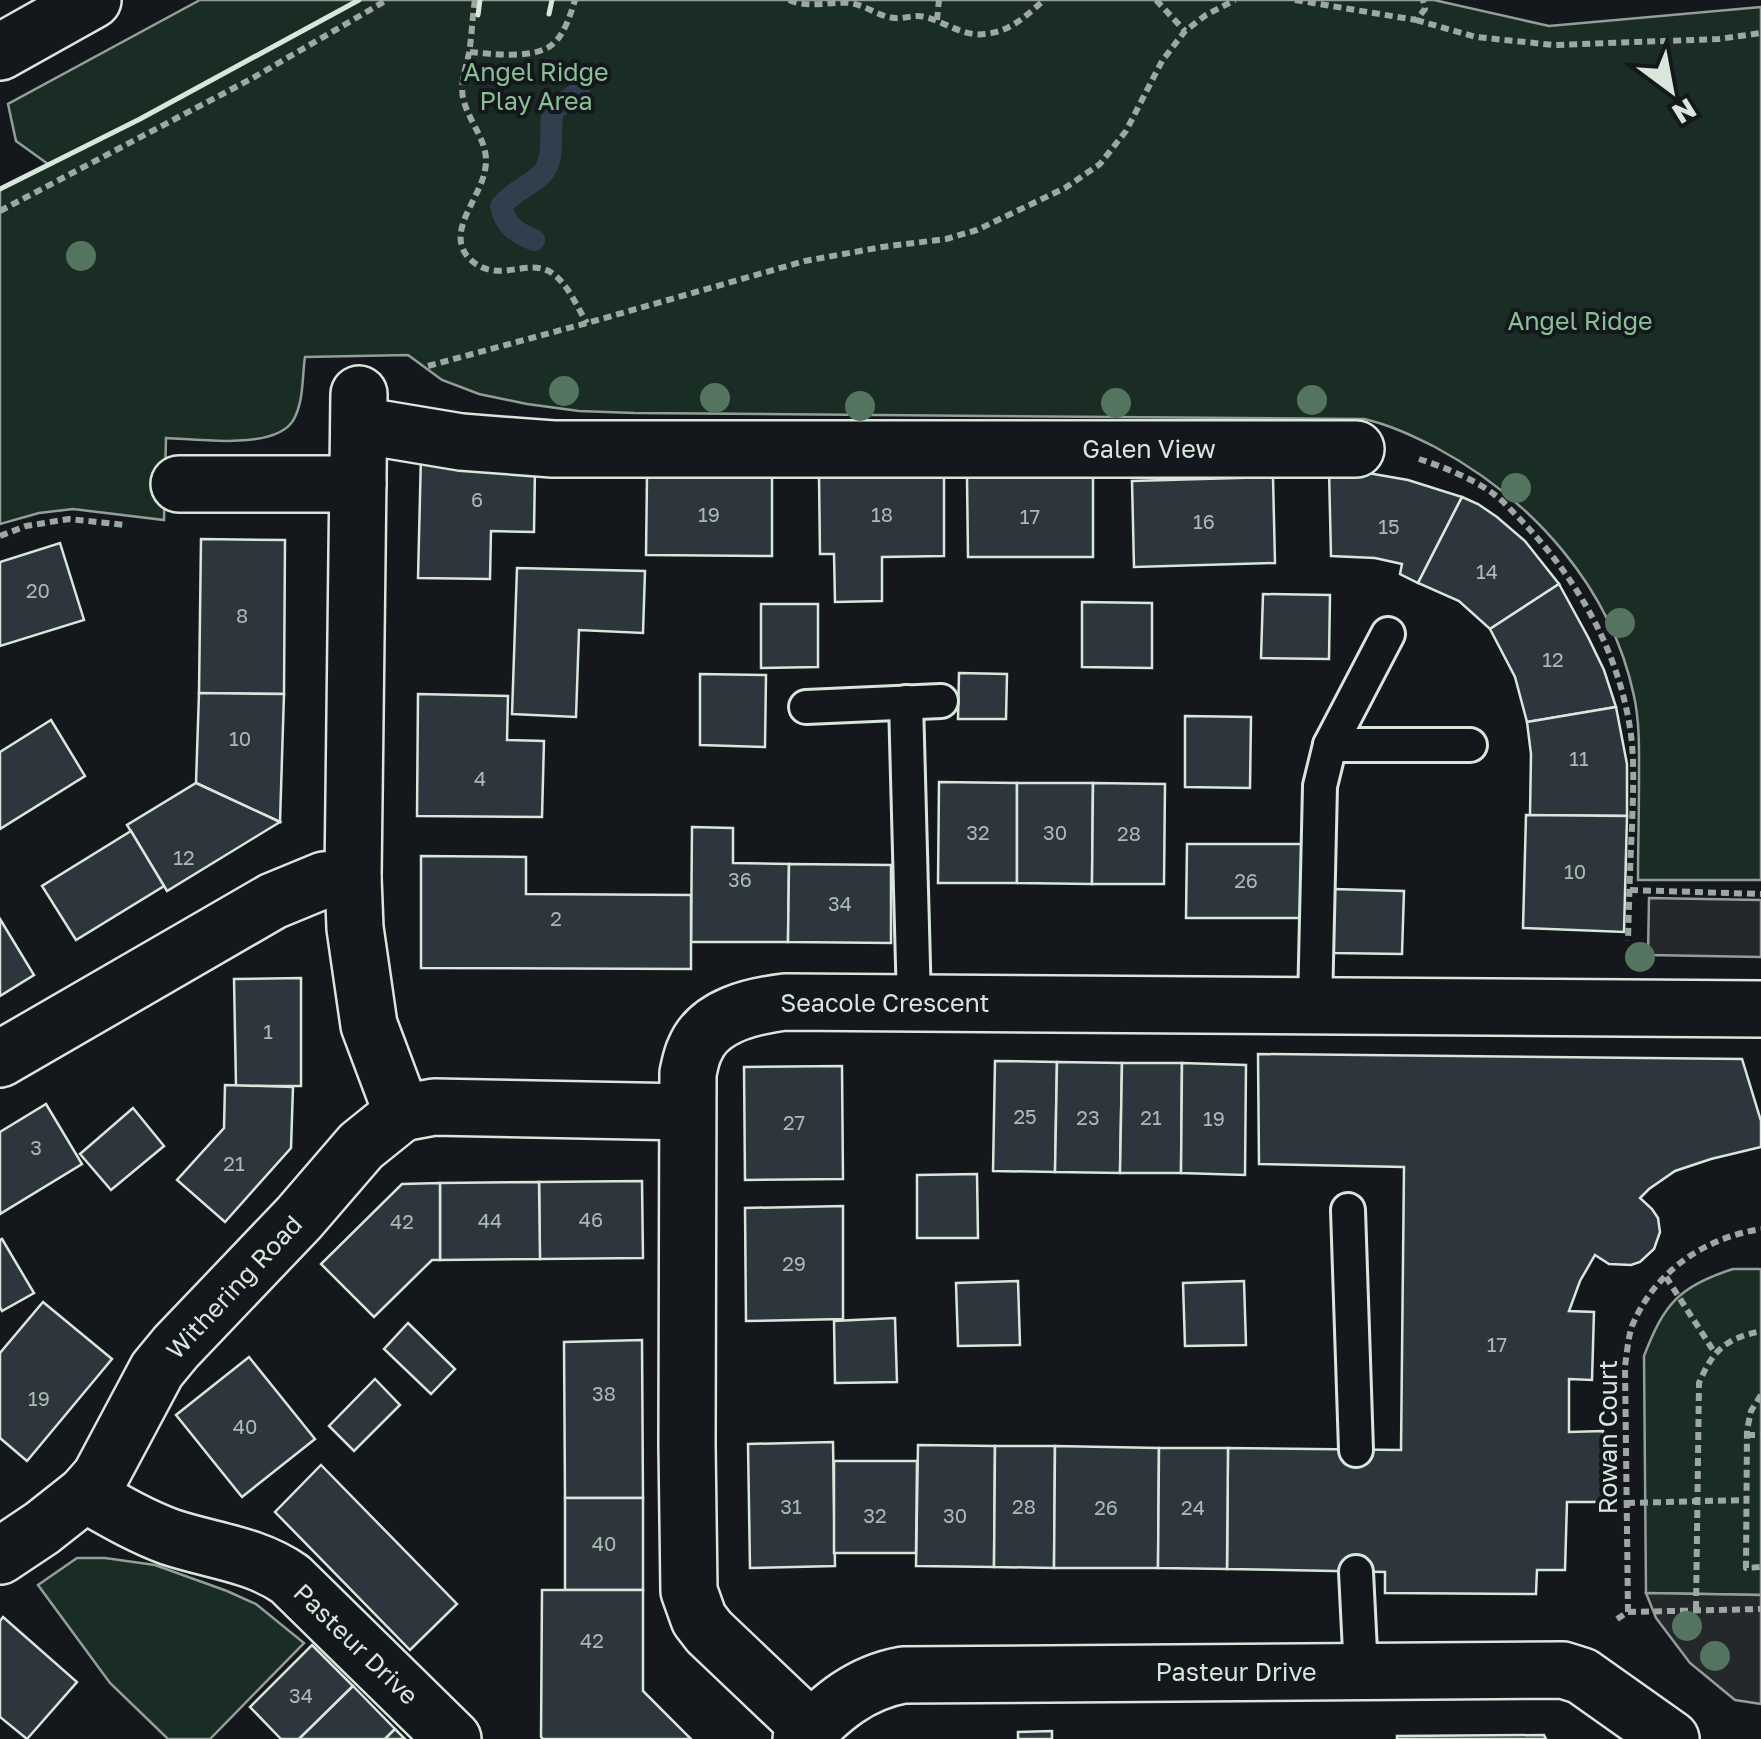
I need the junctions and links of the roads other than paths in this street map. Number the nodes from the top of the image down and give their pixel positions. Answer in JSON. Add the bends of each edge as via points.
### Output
{"nodes":[{"id":1,"x":94,"y":0,"type":"edge"},
{"id":2,"x":0,"y":52,"type":"edge"},
{"id":3,"x":1356,"y":449,"type":"road end"},
{"id":4,"x":179,"y":484,"type":"dead end"},
{"id":5,"x":358,"y":484,"type":"junction"},
{"id":6,"x":1388,"y":634,"type":"dead end"},
{"id":7,"x":940,"y":701,"type":"dead end"},
{"id":8,"x":906,"y":702,"type":"junction"},
{"id":9,"x":806,"y":707,"type":"dead end"},
{"id":10,"x":1330,"y":745,"type":"junction"},
{"id":11,"x":1470,"y":745,"type":"dead end"},
{"id":12,"x":352,"y":878,"type":"junction"},
{"id":13,"x":914,"y":1002,"type":"junction"},
{"id":14,"x":1315,"y":1005,"type":"junction"},
{"id":15,"x":1761,"y":1009,"type":"edge"},
{"id":16,"x":0,"y":1059,"type":"edge"},
{"id":17,"x":687,"y":1112,"type":"junction"},
{"id":18,"x":402,"y":1113,"type":"junction"},
{"id":19,"x":1348,"y":1210,"type":"dead end"},
{"id":20,"x":1356,"y":1450,"type":"dead end"},
{"id":21,"x":84,"y":1494,"type":"junction"},
{"id":22,"x":0,"y":1556,"type":"edge"},
{"id":23,"x":1356,"y":1572,"type":"dead end"},
{"id":24,"x":1361,"y":1671,"type":"junction"},
{"id":25,"x":806,"y":1734,"type":"edge"},
{"id":26,"x":453,"y":1739,"type":"edge"},
{"id":27,"x":1671,"y":1739,"type":"edge"}],
"edges":[{"from":1,"to":2,"type":"street"},
{"from":3,"to":5,"type":"street","name":"Galen View","via":[[553,449],[461,442],[359,409]]},
{"from":4,"to":5,"type":"street"},
{"from":5,"to":12,"type":"street"},
{"from":6,"to":10,"type":"lane"},
{"from":7,"to":8,"type":"lane"},
{"from":8,"to":9,"type":"lane"},
{"from":8,"to":13,"type":"lane"},
{"from":10,"to":11,"type":"lane"},
{"from":10,"to":14,"type":"lane","via":[[1320,786]]},
{"from":12,"to":16,"type":"street","via":[[324,880],[273,901]]},
{"from":12,"to":18,"type":"street","via":[[369,1024]]},
{"from":13,"to":14,"type":"street","name":"Seacole Crescent"},
{"from":13,"to":17,"type":"street","name":"Seacole Crescent","via":[[786,1002],[732,1014],[696,1046]]},
{"from":14,"to":15,"type":"street","name":"Seacole Crescent"},
{"from":17,"to":18,"type":"street"},
{"from":17,"to":25,"type":"street","name":"Seacole Crescent","via":[[689,1591],[709,1632]]},
{"from":18,"to":21,"type":"street","name":"Withering Road","via":[[362,1146],[176,1347]]},
{"from":19,"to":20,"type":"lane"},
{"from":21,"to":22,"type":"street","name":"Withering Road"},
{"from":21,"to":26,"type":"street","name":"Pasteur Drive","via":[[148,1528],[248,1557],[290,1579]]},
{"from":23,"to":24,"type":"lane"},
{"from":24,"to":25,"type":"street","name":"Pasteur Drive","via":[[902,1674],[859,1688]]},
{"from":24,"to":27,"type":"street","name":"Pasteur Drive","via":[[1564,1670]]}]}
